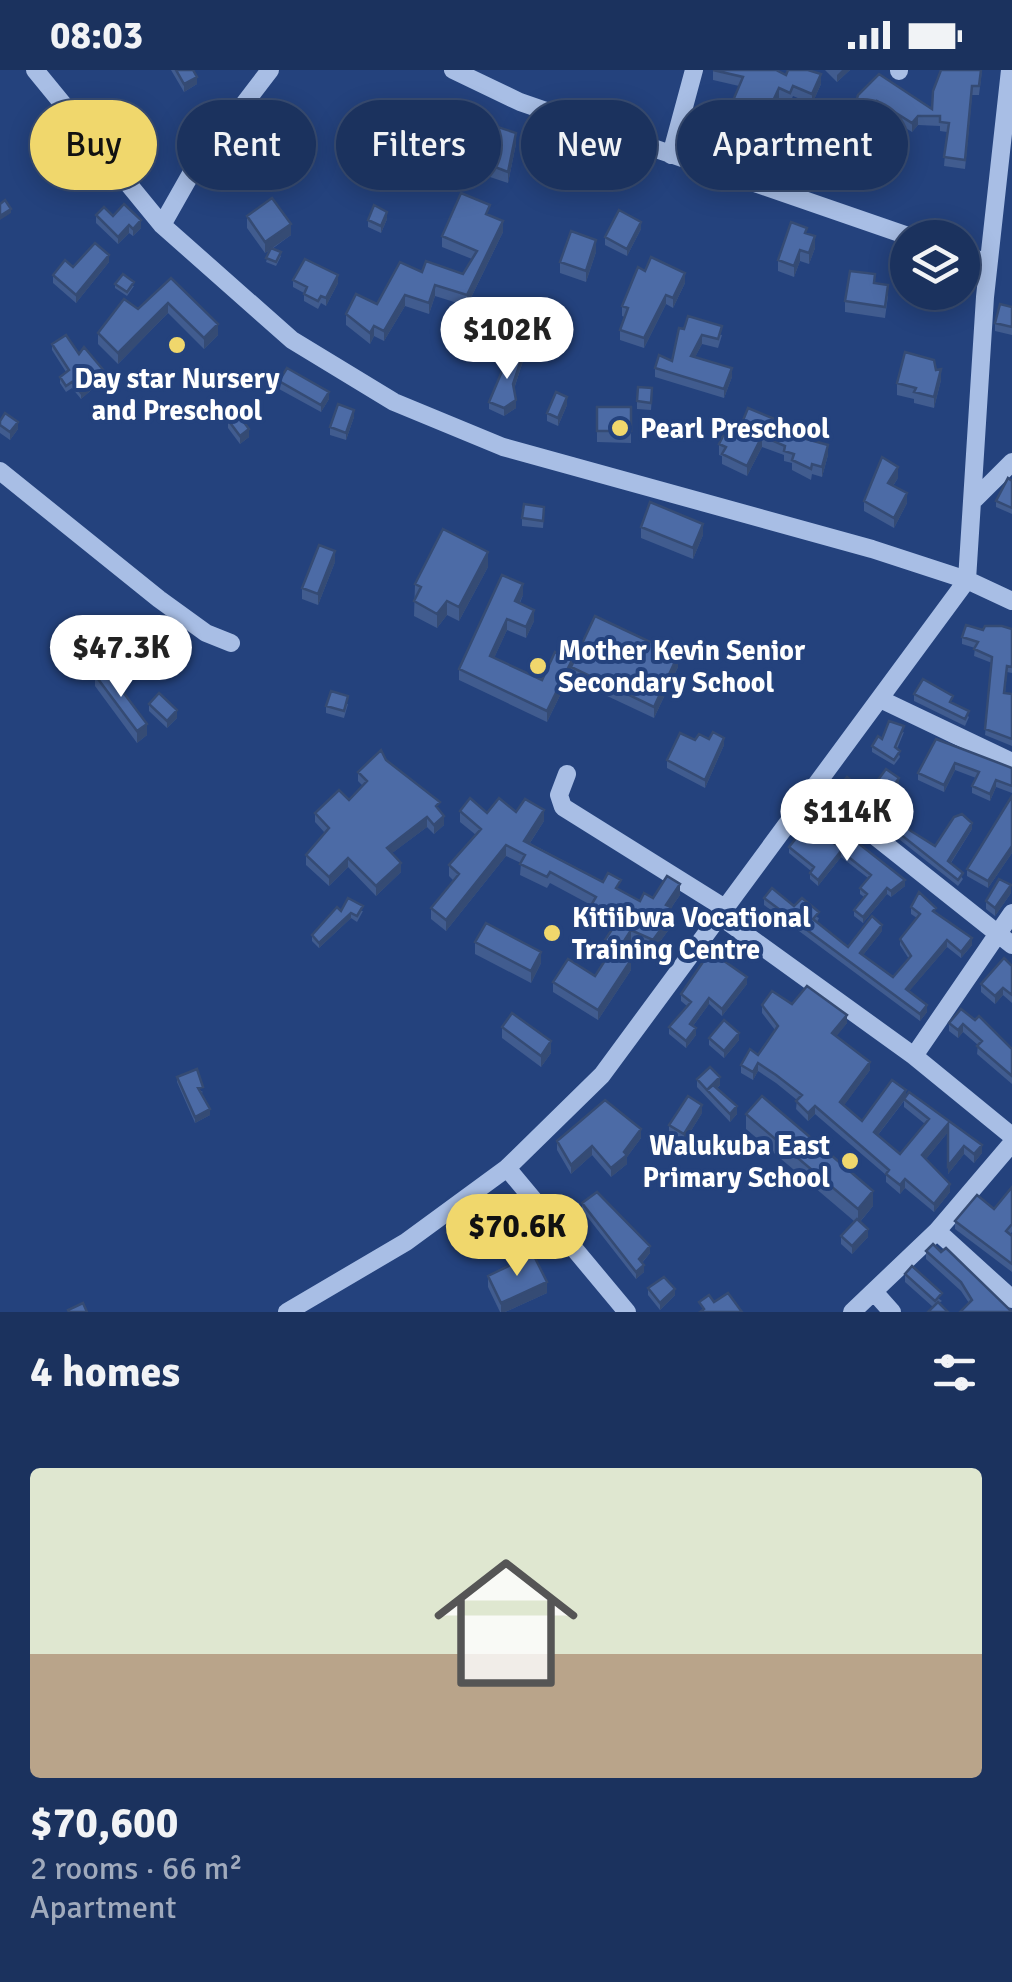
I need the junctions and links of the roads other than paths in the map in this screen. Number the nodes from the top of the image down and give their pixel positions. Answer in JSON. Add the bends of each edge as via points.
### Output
{"nodes":[{"id":1,"x":35,"y":70,"type":"edge"},
{"id":2,"x":270,"y":70,"type":"edge"},
{"id":3,"x":453,"y":70,"type":"edge"},
{"id":4,"x":694,"y":70,"type":"edge"},
{"id":5,"x":1010,"y":70,"type":"edge"},
{"id":6,"x":671,"y":156,"type":"junction"},
{"id":7,"x":162,"y":225,"type":"junction"},
{"id":8,"x":890,"y":230,"type":"edge"},
{"id":9,"x":980,"y":260,"type":"edge"},
{"id":10,"x":988,"y":263,"type":"junction"},
{"id":11,"x":1012,"y":462,"type":"edge"},
{"id":12,"x":0,"y":471,"type":"edge"},
{"id":13,"x":975,"y":499,"type":"junction"},
{"id":14,"x":967,"y":580,"type":"junction"},
{"id":15,"x":1012,"y":601,"type":"edge"},
{"id":16,"x":231,"y":643,"type":"dead end"},
{"id":17,"x":880,"y":700,"type":"junction"},
{"id":18,"x":1012,"y":762,"type":"edge"},
{"id":19,"x":567,"y":774,"type":"dead end"},
{"id":20,"x":813,"y":787,"type":"junction"},
{"id":21,"x":720,"y":910,"type":"junction"},
{"id":22,"x":1012,"y":913,"type":"edge"},
{"id":23,"x":1006,"y":940,"type":"edge"},
{"id":24,"x":914,"y":1056,"type":"junction"},
{"id":25,"x":1012,"y":1140,"type":"edge"},
{"id":26,"x":507,"y":1168,"type":"junction"},
{"id":27,"x":937,"y":1231,"type":"junction"},
{"id":28,"x":876,"y":1294,"type":"junction"},
{"id":29,"x":1012,"y":1299,"type":"edge"},
{"id":30,"x":287,"y":1312,"type":"edge"},
{"id":31,"x":626,"y":1312,"type":"edge"},
{"id":32,"x":852,"y":1312,"type":"edge"},
{"id":33,"x":892,"y":1312,"type":"edge"}],
"edges":[{"from":1,"to":7,"type":"street"},
{"from":2,"to":7,"type":"street","via":[[192,172]]},
{"from":3,"to":6,"type":"street","via":[[520,102]]},
{"from":4,"to":6,"type":"street"},
{"from":5,"to":10,"type":"street"},
{"from":6,"to":8,"type":"street"},
{"from":7,"to":14,"type":"street","via":[[292,340],[444,425]]},
{"from":9,"to":10,"type":"street"},
{"from":10,"to":13,"type":"street"},
{"from":11,"to":13,"type":"street"},
{"from":12,"to":16,"type":"street","via":[[159,599]]},
{"from":13,"to":14,"type":"street"},
{"from":14,"to":15,"type":"street"},
{"from":14,"to":17,"type":"street"},
{"from":17,"to":18,"type":"street"},
{"from":17,"to":20,"type":"street"},
{"from":19,"to":21,"type":"street","via":[[559,795],[563,807]]},
{"from":20,"to":21,"type":"street"},
{"from":20,"to":23,"type":"street"},
{"from":21,"to":24,"type":"street"},
{"from":21,"to":26,"type":"street","via":[[602,1075]]},
{"from":22,"to":23,"type":"street"},
{"from":23,"to":24,"type":"street"},
{"from":24,"to":25,"type":"street"},
{"from":25,"to":27,"type":"street"},
{"from":26,"to":30,"type":"street","via":[[406,1242]]},
{"from":26,"to":31,"type":"street"},
{"from":27,"to":28,"type":"street"},
{"from":27,"to":29,"type":"street"},
{"from":28,"to":32,"type":"street"},
{"from":28,"to":33,"type":"street"}]}
